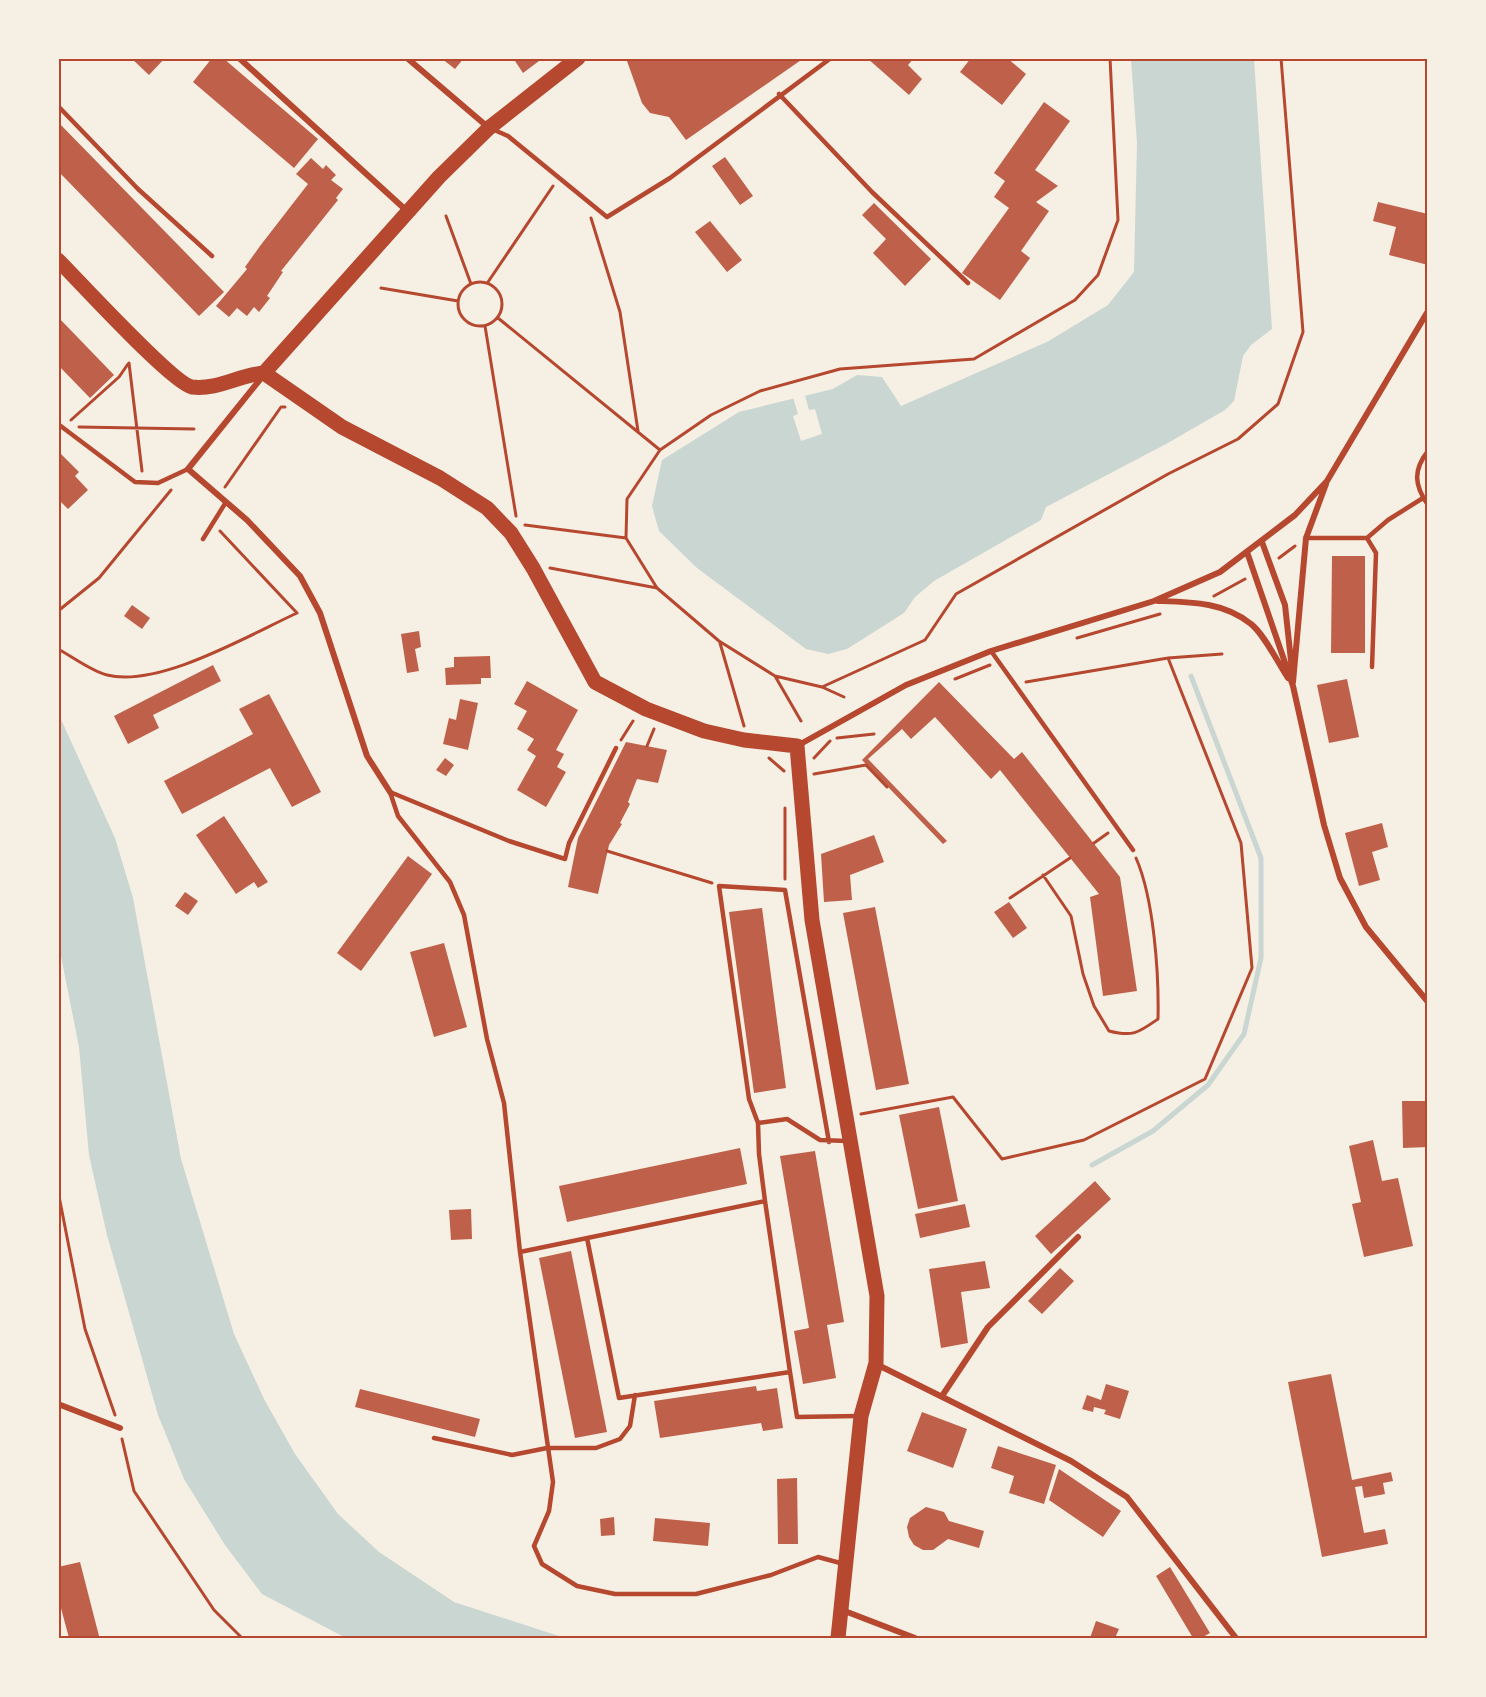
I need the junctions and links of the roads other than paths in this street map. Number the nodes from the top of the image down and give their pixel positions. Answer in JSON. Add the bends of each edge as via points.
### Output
{"nodes":[{"id":1,"x":239,"y":58,"type":"edge"},
{"id":2,"x":407,"y":58,"type":"edge"},
{"id":3,"x":578,"y":58,"type":"edge"},
{"id":4,"x":831,"y":58,"type":"edge"},
{"id":5,"x":779,"y":94,"type":"junction"},
{"id":6,"x":58,"y":106,"type":"edge"},
{"id":7,"x":489,"y":128,"type":"junction"},
{"id":8,"x":409,"y":213,"type":"junction"},
{"id":9,"x":212,"y":256,"type":"dead end"},
{"id":10,"x":58,"y":260,"type":"edge"},
{"id":11,"x":968,"y":283,"type":"dead end"},
{"id":12,"x":1428,"y":311,"type":"edge"},
{"id":13,"x":264,"y":373,"type":"junction"},
{"id":14,"x":58,"y":424,"type":"edge"},
{"id":15,"x":1428,"y":451,"type":"edge"},
{"id":16,"x":188,"y":468,"type":"junction"},
{"id":17,"x":1327,"y":481,"type":"junction"},
{"id":18,"x":1423,"y":498,"type":"junction"},
{"id":19,"x":226,"y":502,"type":"junction"},
{"id":20,"x":1428,"y":505,"type":"edge"},
{"id":21,"x":1306,"y":538,"type":"junction"},
{"id":22,"x":1367,"y":538,"type":"junction"},
{"id":23,"x":203,"y":539,"type":"dead end"},
{"id":24,"x":1262,"y":542,"type":"junction"},
{"id":25,"x":1247,"y":552,"type":"junction"},
{"id":26,"x":1154,"y":601,"type":"junction"},
{"id":27,"x":991,"y":651,"type":"junction"},
{"id":28,"x":1372,"y":667,"type":"dead end"},
{"id":29,"x":1293,"y":686,"type":"junction"},
{"id":30,"x":797,"y":746,"type":"junction"},
{"id":31,"x":616,"y":748,"type":"road end"},
{"id":32,"x":390,"y":792,"type":"junction"},
{"id":33,"x":1133,"y":850,"type":"road end"},
{"id":34,"x":1428,"y":1002,"type":"edge"},
{"id":35,"x":758,"y":1123,"type":"junction"},
{"id":36,"x":851,"y":1140,"type":"junction"},
{"id":37,"x":830,"y":1142,"type":"junction"},
{"id":38,"x":765,"y":1201,"type":"junction"},
{"id":39,"x":1078,"y":1237,"type":"dead end"},
{"id":40,"x":587,"y":1238,"type":"junction"},
{"id":41,"x":520,"y":1252,"type":"junction"},
{"id":42,"x":876,"y":1363,"type":"junction"},
{"id":43,"x":790,"y":1372,"type":"junction"},
{"id":44,"x":635,"y":1395,"type":"junction"},
{"id":45,"x":942,"y":1396,"type":"junction"},
{"id":46,"x":58,"y":1404,"type":"edge"},
{"id":47,"x":861,"y":1416,"type":"junction"},
{"id":48,"x":120,"y":1428,"type":"dead end"},
{"id":49,"x":434,"y":1438,"type":"dead end"},
{"id":50,"x":547,"y":1448,"type":"junction"},
{"id":51,"x":846,"y":1564,"type":"junction"},
{"id":52,"x":842,"y":1610,"type":"junction"},
{"id":53,"x":838,"y":1638,"type":"edge"},
{"id":54,"x":915,"y":1638,"type":"edge"},
{"id":55,"x":1236,"y":1638,"type":"edge"}],
"edges":[{"from":1,"to":8,"type":"street"},
{"from":2,"to":7,"type":"street"},
{"from":3,"to":7,"type":"main road"},
{"from":4,"to":5,"type":"lane"},
{"from":5,"to":7,"type":"lane","via":[[670,178],[607,217],[508,136]]},
{"from":5,"to":11,"type":"lane","via":[[872,192]]},
{"from":6,"to":9,"type":"lane","via":[[138,189]]},
{"from":7,"to":8,"type":"main road"},
{"from":8,"to":13,"type":"main road"},
{"from":10,"to":13,"type":"main road","via":[[150,355],[189,387],[208,388]]},
{"from":12,"to":17,"type":"street"},
{"from":13,"to":16,"type":"street"},
{"from":13,"to":30,"type":"main road","via":[[342,427],[440,478],[487,508],[522,550],[595,682],[646,709],[704,730],[744,740]]},
{"from":14,"to":16,"type":"lane","via":[[135,482],[158,483]]},
{"from":15,"to":18,"type":"lane","via":[[1419,462],[1415,478]]},
{"from":16,"to":19,"type":"street"},
{"from":17,"to":21,"type":"street"},
{"from":17,"to":24,"type":"street","via":[[1296,515]]},
{"from":18,"to":20,"type":"lane"},
{"from":18,"to":22,"type":"lane"},
{"from":19,"to":23,"type":"lane"},
{"from":19,"to":32,"type":"street","via":[[300,576],[320,613],[368,756]]},
{"from":21,"to":22,"type":"lane"},
{"from":21,"to":29,"type":"street"},
{"from":22,"to":28,"type":"lane","via":[[1376,553]]},
{"from":24,"to":25,"type":"street"},
{"from":24,"to":29,"type":"street","via":[[1285,605]]},
{"from":25,"to":26,"type":"street","via":[[1220,572]]},
{"from":25,"to":29,"type":"street"},
{"from":26,"to":27,"type":"street"},
{"from":26,"to":29,"type":"street","via":[[1201,602],[1227,609],[1253,625]]},
{"from":27,"to":30,"type":"street","via":[[906,685]]},
{"from":27,"to":33,"type":"lane"},
{"from":29,"to":34,"type":"street","via":[[1340,878],[1366,927]]},
{"from":30,"to":36,"type":"main road","via":[[812,920]]},
{"from":31,"to":32,"type":"lane","via":[[564,859]]},
{"from":32,"to":41,"type":"lane","via":[[398,816],[450,882],[464,915],[487,1039],[504,1103]]},
{"from":35,"to":37,"type":"lane","via":[[787,1119]]},
{"from":35,"to":37,"type":"lane","via":[[748,1099],[719,885],[785,890]]},
{"from":35,"to":38,"type":"lane"},
{"from":36,"to":37,"type":"lane"},
{"from":36,"to":42,"type":"main road","via":[[877,1296]]},
{"from":38,"to":40,"type":"lane"},
{"from":38,"to":43,"type":"lane"},
{"from":39,"to":45,"type":"street","via":[[988,1327]]},
{"from":40,"to":41,"type":"lane"},
{"from":40,"to":44,"type":"lane","via":[[619,1398]]},
{"from":41,"to":50,"type":"lane"},
{"from":42,"to":45,"type":"street"},
{"from":42,"to":47,"type":"main road"},
{"from":43,"to":44,"type":"lane"},
{"from":43,"to":47,"type":"lane","via":[[798,1417]]},
{"from":44,"to":50,"type":"lane","via":[[630,1426],[620,1439],[596,1448]]},
{"from":45,"to":55,"type":"street","via":[[1071,1461],[1127,1497]]},
{"from":46,"to":48,"type":"street"},
{"from":47,"to":51,"type":"main road"},
{"from":49,"to":50,"type":"lane","via":[[512,1455]]},
{"from":50,"to":51,"type":"lane","via":[[553,1482],[549,1511],[534,1546],[542,1564],[577,1586],[615,1594],[696,1594],[771,1575],[818,1557]]},
{"from":51,"to":52,"type":"main road"},
{"from":52,"to":53,"type":"main road"},
{"from":52,"to":54,"type":"street"}]}
